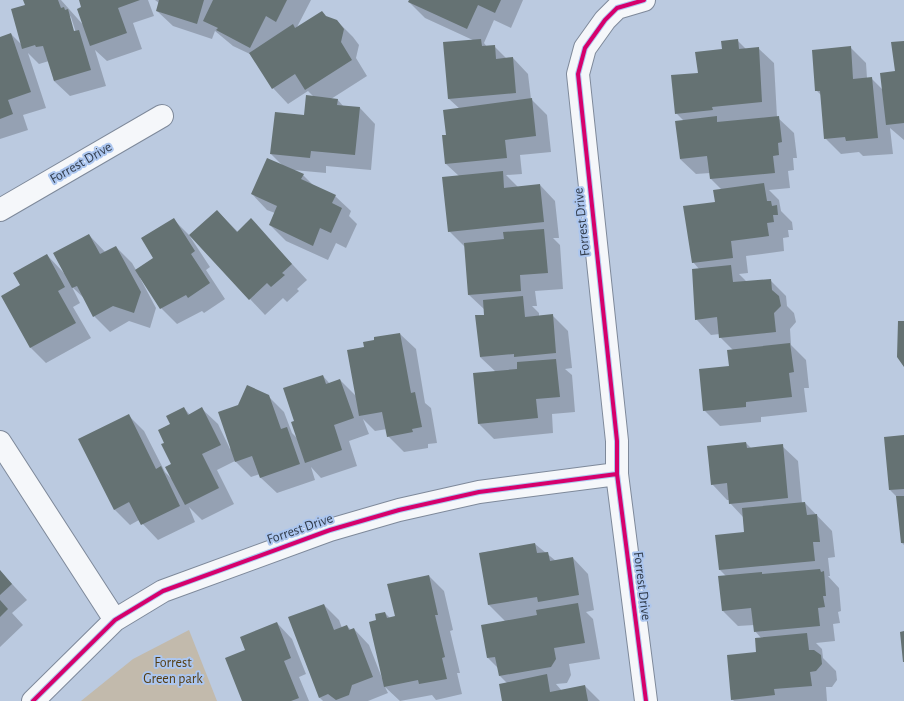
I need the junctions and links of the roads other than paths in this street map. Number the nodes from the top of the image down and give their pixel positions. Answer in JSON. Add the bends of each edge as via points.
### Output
{"nodes":[{"id":1,"x":644,"y":0,"type":"edge"},
{"id":2,"x":162,"y":116,"type":"dead end"},
{"id":3,"x":0,"y":210,"type":"edge"},
{"id":4,"x":0,"y":442,"type":"edge"},
{"id":5,"x":617,"y":474,"type":"junction"},
{"id":6,"x":115,"y":620,"type":"junction"},
{"id":7,"x":33,"y":701,"type":"edge"},
{"id":8,"x":646,"y":701,"type":"edge"}],
"edges":[{"from":1,"to":5,"type":"street","name":"Forrest Drive","via":[[617,8],[605,20],[585,48],[578,74],[617,441]]},
{"from":2,"to":3,"type":"street","name":"Forrest Drive"},
{"from":4,"to":6,"type":"street"},
{"from":5,"to":6,"type":"street","name":"Forrest Drive","via":[[479,492],[400,510],[330,530],[164,591]]},
{"from":5,"to":8,"type":"street","name":"Forrest Drive"},
{"from":6,"to":7,"type":"street","name":"Forrest Drive"}]}
